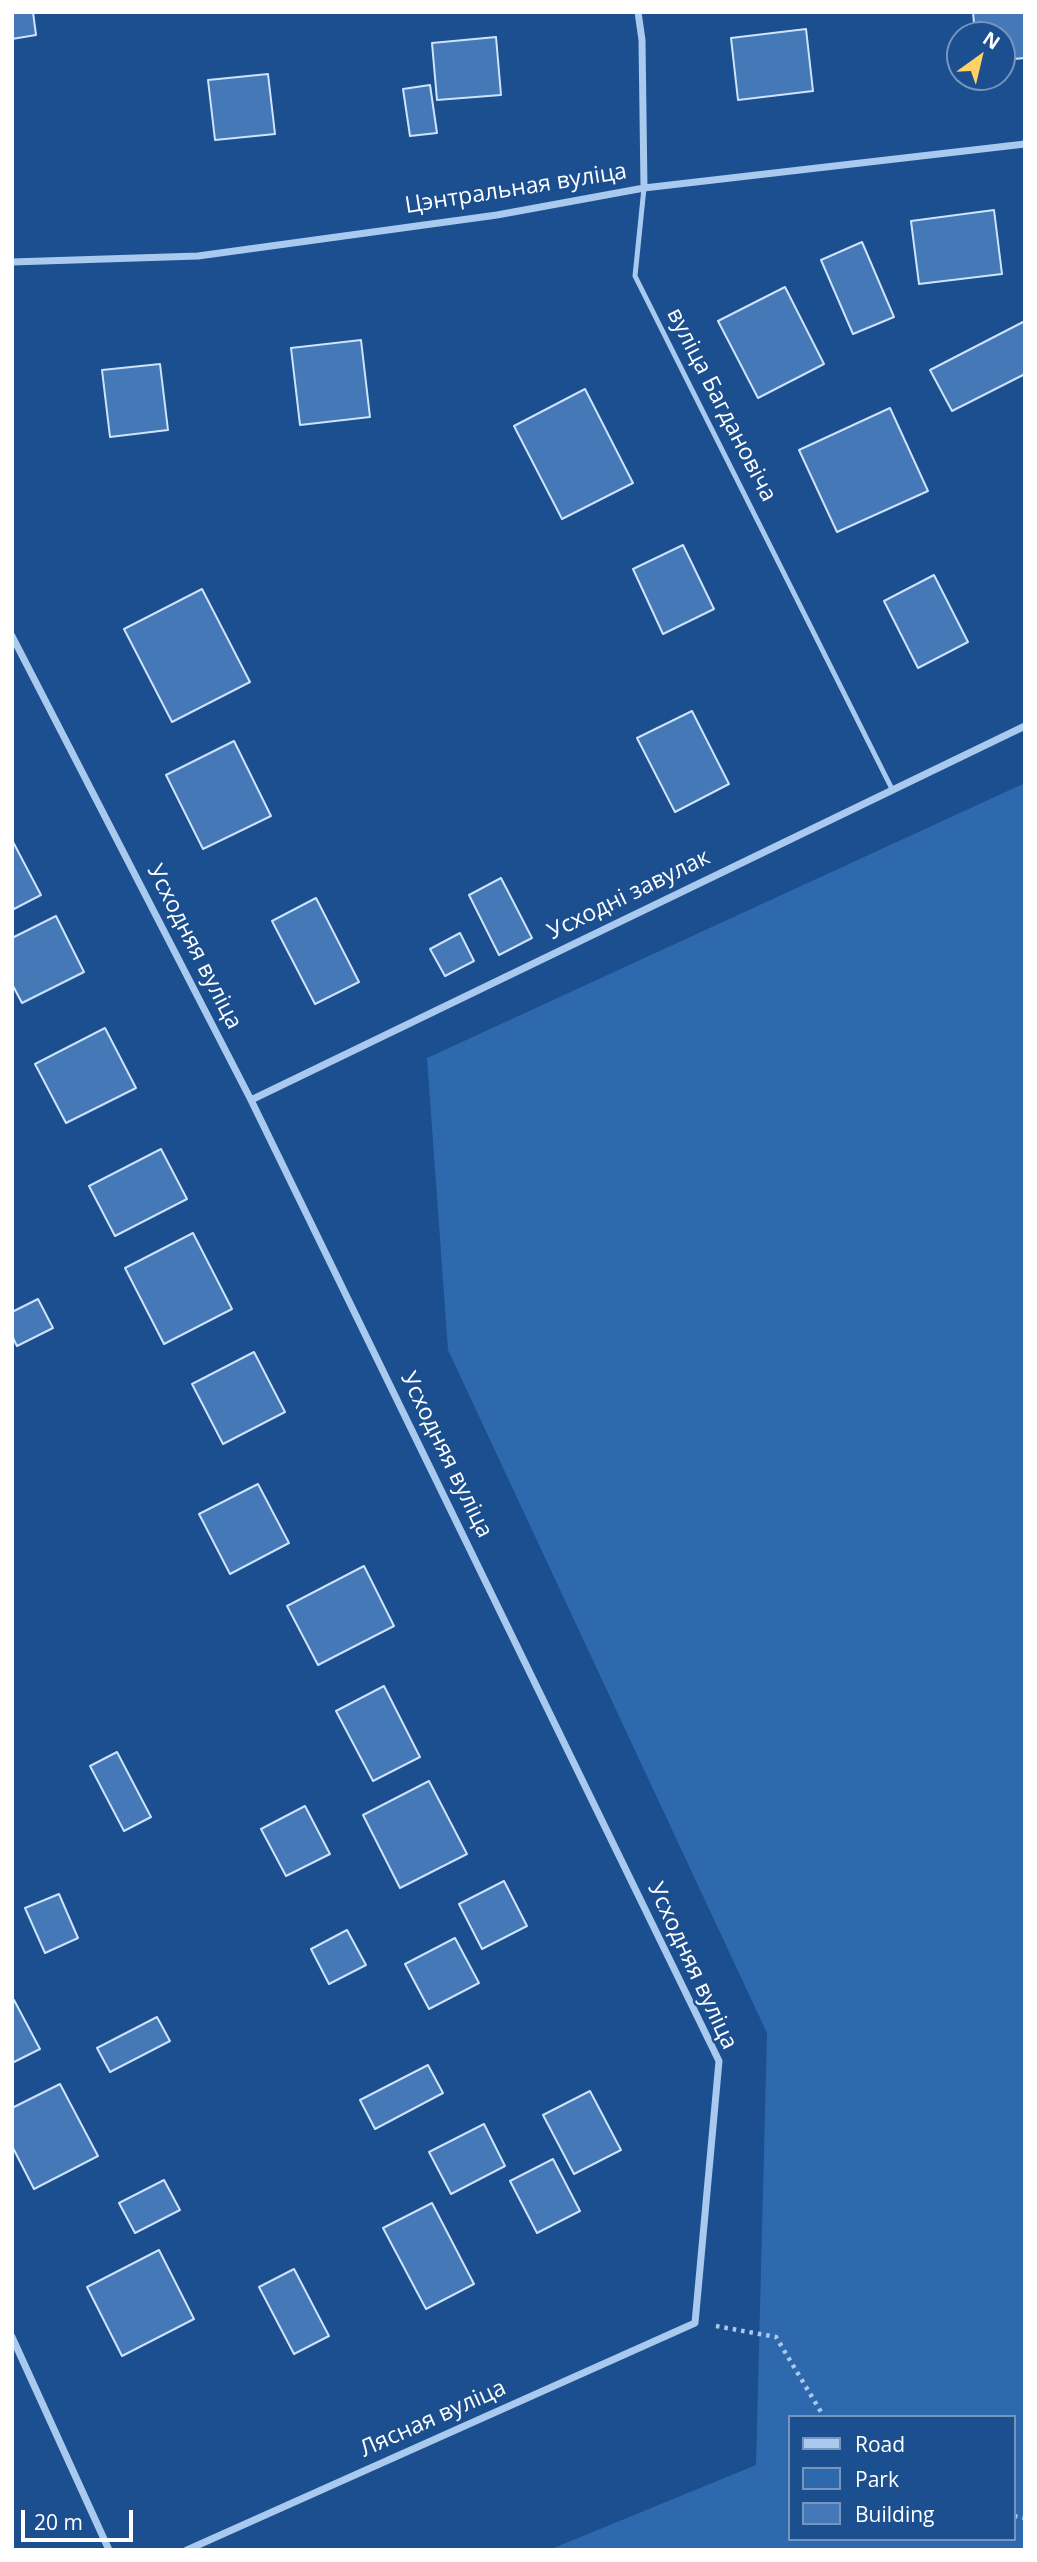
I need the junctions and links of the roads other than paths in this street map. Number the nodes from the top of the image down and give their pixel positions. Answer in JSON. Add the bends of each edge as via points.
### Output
{"nodes":[{"id":1,"x":638,"y":12,"type":"edge"},
{"id":2,"x":1025,"y":144,"type":"edge"},
{"id":3,"x":644,"y":188,"type":"junction"},
{"id":4,"x":12,"y":262,"type":"edge"},
{"id":5,"x":12,"y":636,"type":"edge"},
{"id":6,"x":1025,"y":726,"type":"edge"},
{"id":7,"x":892,"y":789,"type":"junction"},
{"id":8,"x":251,"y":1100,"type":"junction"},
{"id":9,"x":695,"y":2323,"type":"joint"},
{"id":10,"x":12,"y":2337,"type":"edge"},
{"id":11,"x":108,"y":2550,"type":"edge"},
{"id":12,"x":187,"y":2550,"type":"edge"}],
"edges":[{"from":1,"to":3,"type":"street","name":"вуліца Багдановіча"},
{"from":2,"to":3,"type":"street","name":"Цэнтральная вуліца"},
{"from":3,"to":4,"type":"street","name":"Цэнтральная вуліца","via":[[497,215],[198,256]]},
{"from":3,"to":7,"type":"lane","name":"вуліца Багдановіча","via":[[635,276]]},
{"from":5,"to":8,"type":"street","name":"Усходняя вуліца"},
{"from":6,"to":7,"type":"street","name":"Усходні завулак"},
{"from":7,"to":8,"type":"street","name":"Усходні завулак"},
{"from":8,"to":9,"type":"street","name":"Усходняя вуліца","via":[[719,2061]]},
{"from":9,"to":12,"type":"street","name":"Лясная вуліца"},
{"from":10,"to":11,"type":"street"}]}
